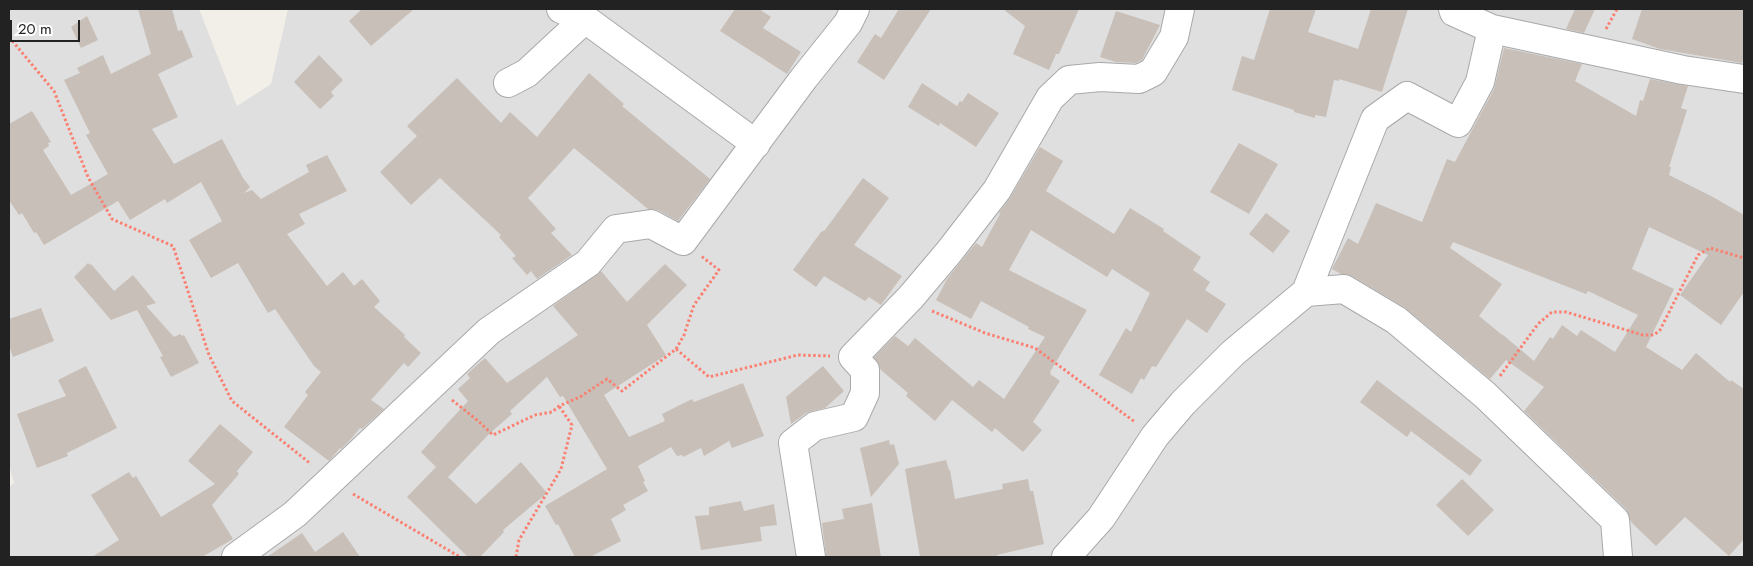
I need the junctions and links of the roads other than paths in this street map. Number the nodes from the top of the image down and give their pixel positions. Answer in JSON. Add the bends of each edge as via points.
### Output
{"nodes":[{"id":1,"x":855,"y":9,"type":"edge"},
{"id":2,"x":1180,"y":9,"type":"edge"},
{"id":3,"x":1453,"y":9,"type":"edge"},
{"id":4,"x":573,"y":14,"type":"edge"},
{"id":5,"x":1492,"y":30,"type":"junction"},
{"id":6,"x":1744,"y":78,"type":"edge"},
{"id":7,"x":508,"y":83,"type":"dead end"},
{"id":8,"x":756,"y":144,"type":"junction"},
{"id":9,"x":1306,"y":292,"type":"junction"},
{"id":10,"x":236,"y":557,"type":"edge"},
{"id":11,"x":811,"y":557,"type":"edge"},
{"id":12,"x":1066,"y":557,"type":"edge"},
{"id":13,"x":1618,"y":557,"type":"edge"}],
"edges":[{"from":1,"to":8,"type":"street","via":[[848,23]]},
{"from":2,"to":11,"type":"street","via":[[1174,37],[1153,72],[1140,79],[1100,77],[1069,80],[1050,98],[997,190],[949,252],[853,357],[865,370],[865,393],[854,418],[815,426],[793,442]]},
{"from":3,"to":5,"type":"street"},
{"from":4,"to":7,"type":"street","via":[[527,73]]},
{"from":4,"to":8,"type":"street"},
{"from":5,"to":6,"type":"street","via":[[1683,70]]},
{"from":5,"to":9,"type":"street","via":[[1480,82],[1458,123],[1407,96],[1375,120]]},
{"from":8,"to":10,"type":"street","via":[[683,241],[650,224],[616,228],[588,263],[489,331],[295,514]]},
{"from":9,"to":12,"type":"street","via":[[1233,352],[1183,403],[1155,436],[1101,518]]},
{"from":9,"to":13,"type":"street","via":[[1344,289],[1396,320],[1486,395],[1615,520]]}]}
